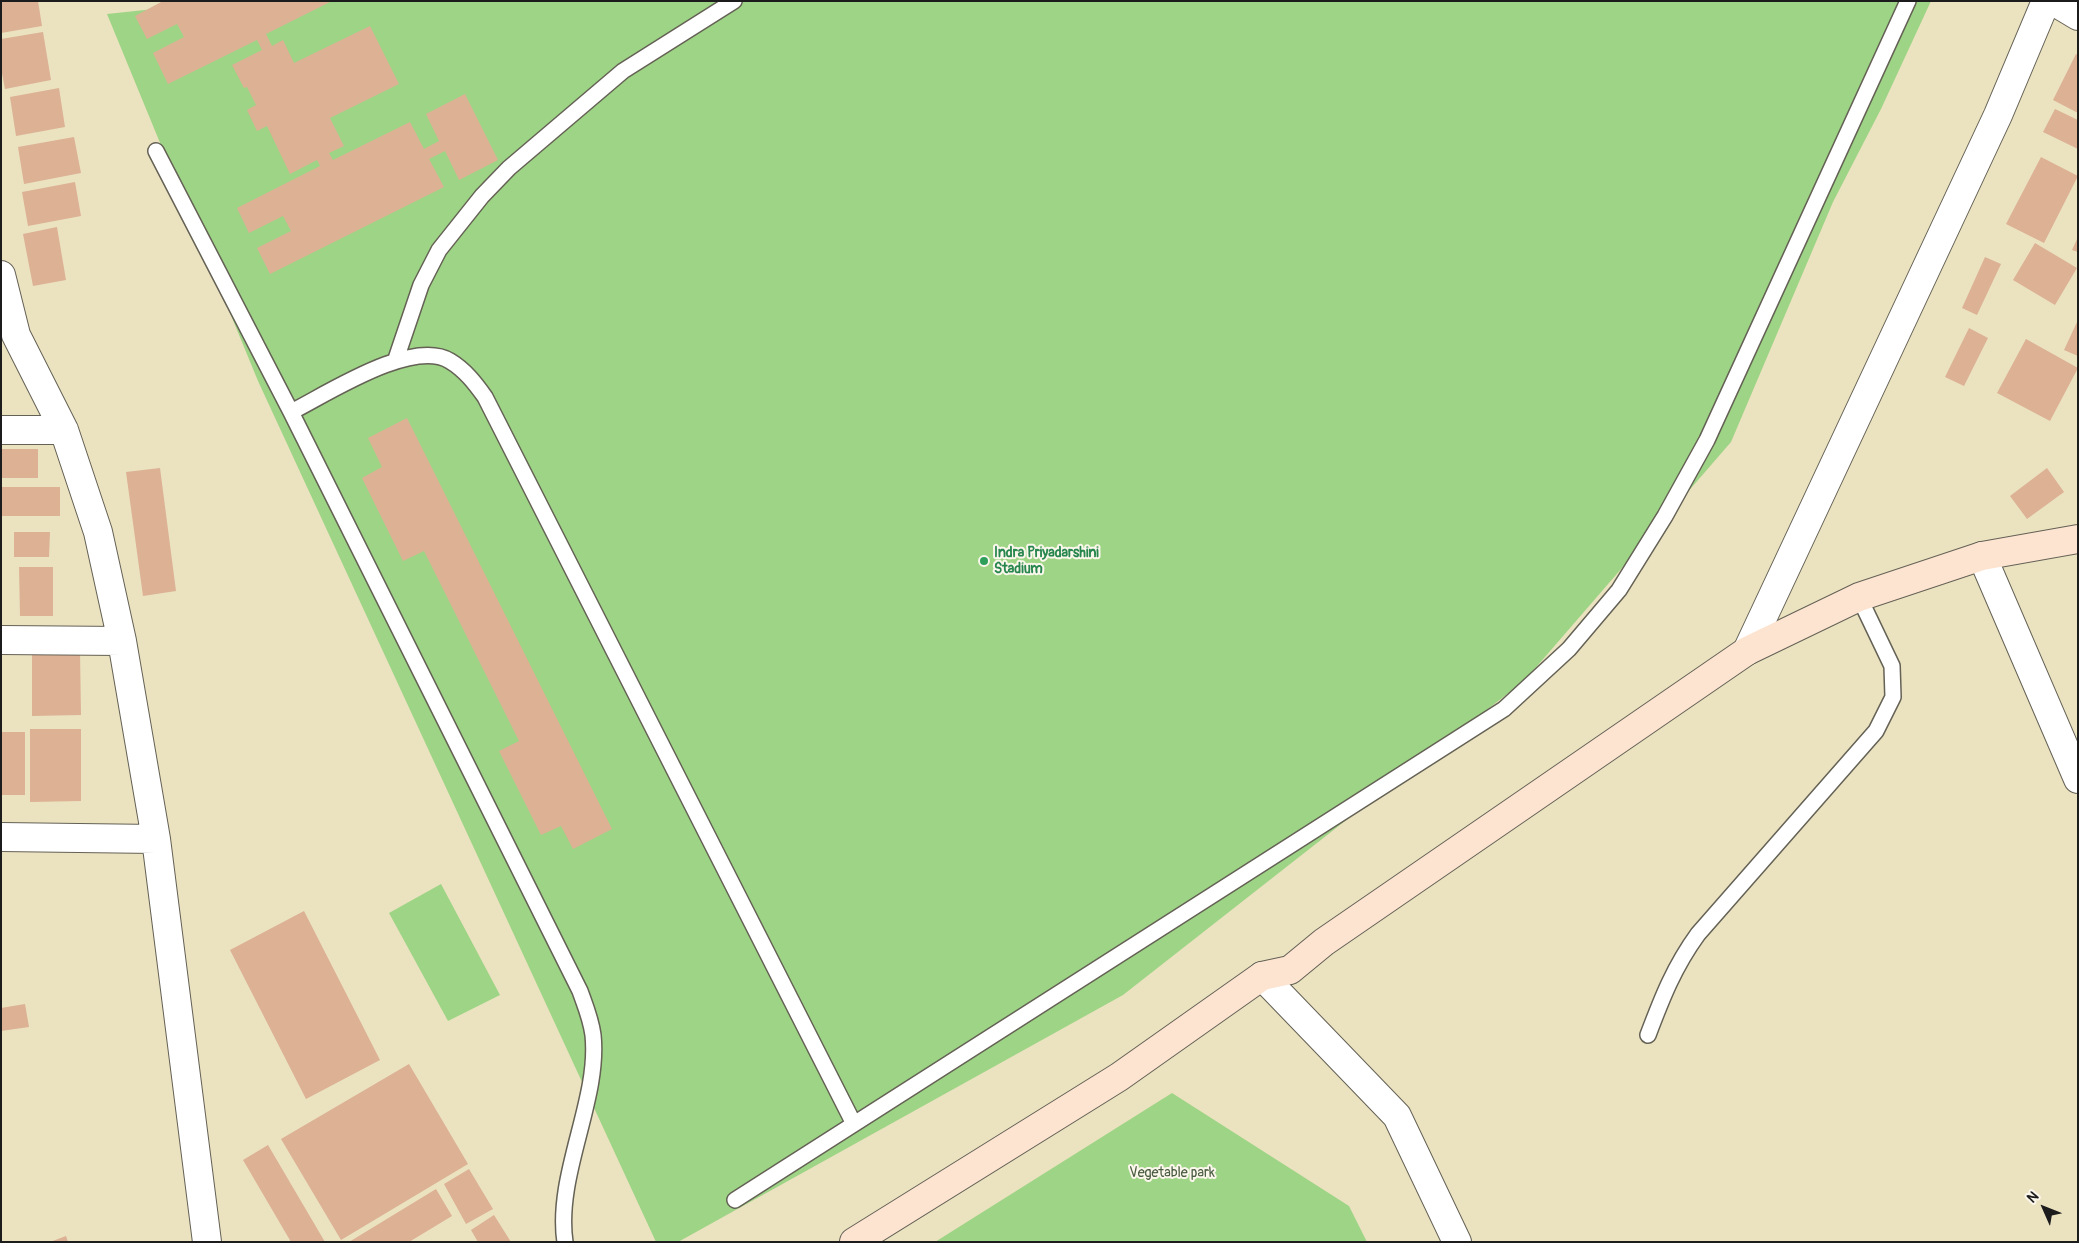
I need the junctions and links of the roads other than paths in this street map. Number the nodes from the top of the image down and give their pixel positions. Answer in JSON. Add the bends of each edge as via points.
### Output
{"nodes":[{"id":1,"x":734,"y":1,"type":"edge"},
{"id":2,"x":1908,"y":1,"type":"edge"},
{"id":3,"x":2046,"y":1,"type":"edge"},
{"id":4,"x":2053,"y":1,"type":"edge"},
{"id":5,"x":2078,"y":16,"type":"edge"},
{"id":6,"x":156,"y":152,"type":"dead end"},
{"id":7,"x":1,"y":275,"type":"edge"},
{"id":8,"x":396,"y":359,"type":"junction"},
{"id":9,"x":292,"y":412,"type":"junction"},
{"id":10,"x":1,"y":430,"type":"edge"},
{"id":11,"x":64,"y":430,"type":"junction"},
{"id":12,"x":2078,"y":539,"type":"edge"},
{"id":13,"x":1982,"y":556,"type":"junction"},
{"id":14,"x":1859,"y":597,"type":"junction"},
{"id":15,"x":1,"y":640,"type":"edge"},
{"id":16,"x":122,"y":641,"type":"junction"},
{"id":17,"x":1747,"y":651,"type":"junction"},
{"id":18,"x":2072,"y":751,"type":"edge"},
{"id":19,"x":2078,"y":779,"type":"edge"},
{"id":20,"x":1,"y":837,"type":"edge"},
{"id":21,"x":156,"y":839,"type":"junction"},
{"id":22,"x":1262,"y":976,"type":"junction"},
{"id":23,"x":1648,"y":1035,"type":"dead end"},
{"id":24,"x":854,"y":1124,"type":"junction"},
{"id":25,"x":734,"y":1200,"type":"dead end"},
{"id":26,"x":207,"y":1242,"type":"edge"},
{"id":27,"x":565,"y":1242,"type":"edge"},
{"id":28,"x":854,"y":1242,"type":"edge"},
{"id":29,"x":1457,"y":1242,"type":"edge"}],
"edges":[{"from":1,"to":8,"type":"lane","via":[[623,71],[509,168],[482,196],[439,250],[421,284]]},
{"from":2,"to":24,"type":"lane","via":[[1707,440],[1619,590],[1569,649],[1504,709]]},
{"from":3,"to":17,"type":"street","via":[[1994,124]]},
{"from":4,"to":5,"type":"street"},
{"from":6,"to":9,"type":"lane"},
{"from":7,"to":11,"type":"street","via":[[16,335]]},
{"from":8,"to":9,"type":"lane"},
{"from":8,"to":24,"type":"lane","via":[[422,354],[449,360],[469,375],[485,397]]},
{"from":9,"to":27,"type":"lane","via":[[589,1014],[593,1060],[565,1201]]},
{"from":10,"to":11,"type":"street"},
{"from":11,"to":16,"type":"street","via":[[98,532]]},
{"from":12,"to":13,"type":"main road"},
{"from":13,"to":14,"type":"main road"},
{"from":13,"to":18,"type":"street"},
{"from":14,"to":17,"type":"main road"},
{"from":14,"to":23,"type":"lane","via":[[1892,666],[1893,697],[1876,731],[1680,958]]},
{"from":15,"to":16,"type":"street"},
{"from":16,"to":21,"type":"street"},
{"from":17,"to":22,"type":"main road","via":[[1324,942],[1290,970]]},
{"from":18,"to":19,"type":"street"},
{"from":20,"to":21,"type":"street"},
{"from":21,"to":26,"type":"street"},
{"from":22,"to":28,"type":"main road","via":[[1119,1078]]},
{"from":22,"to":29,"type":"street","via":[[1397,1116]]},
{"from":24,"to":25,"type":"lane"}]}
